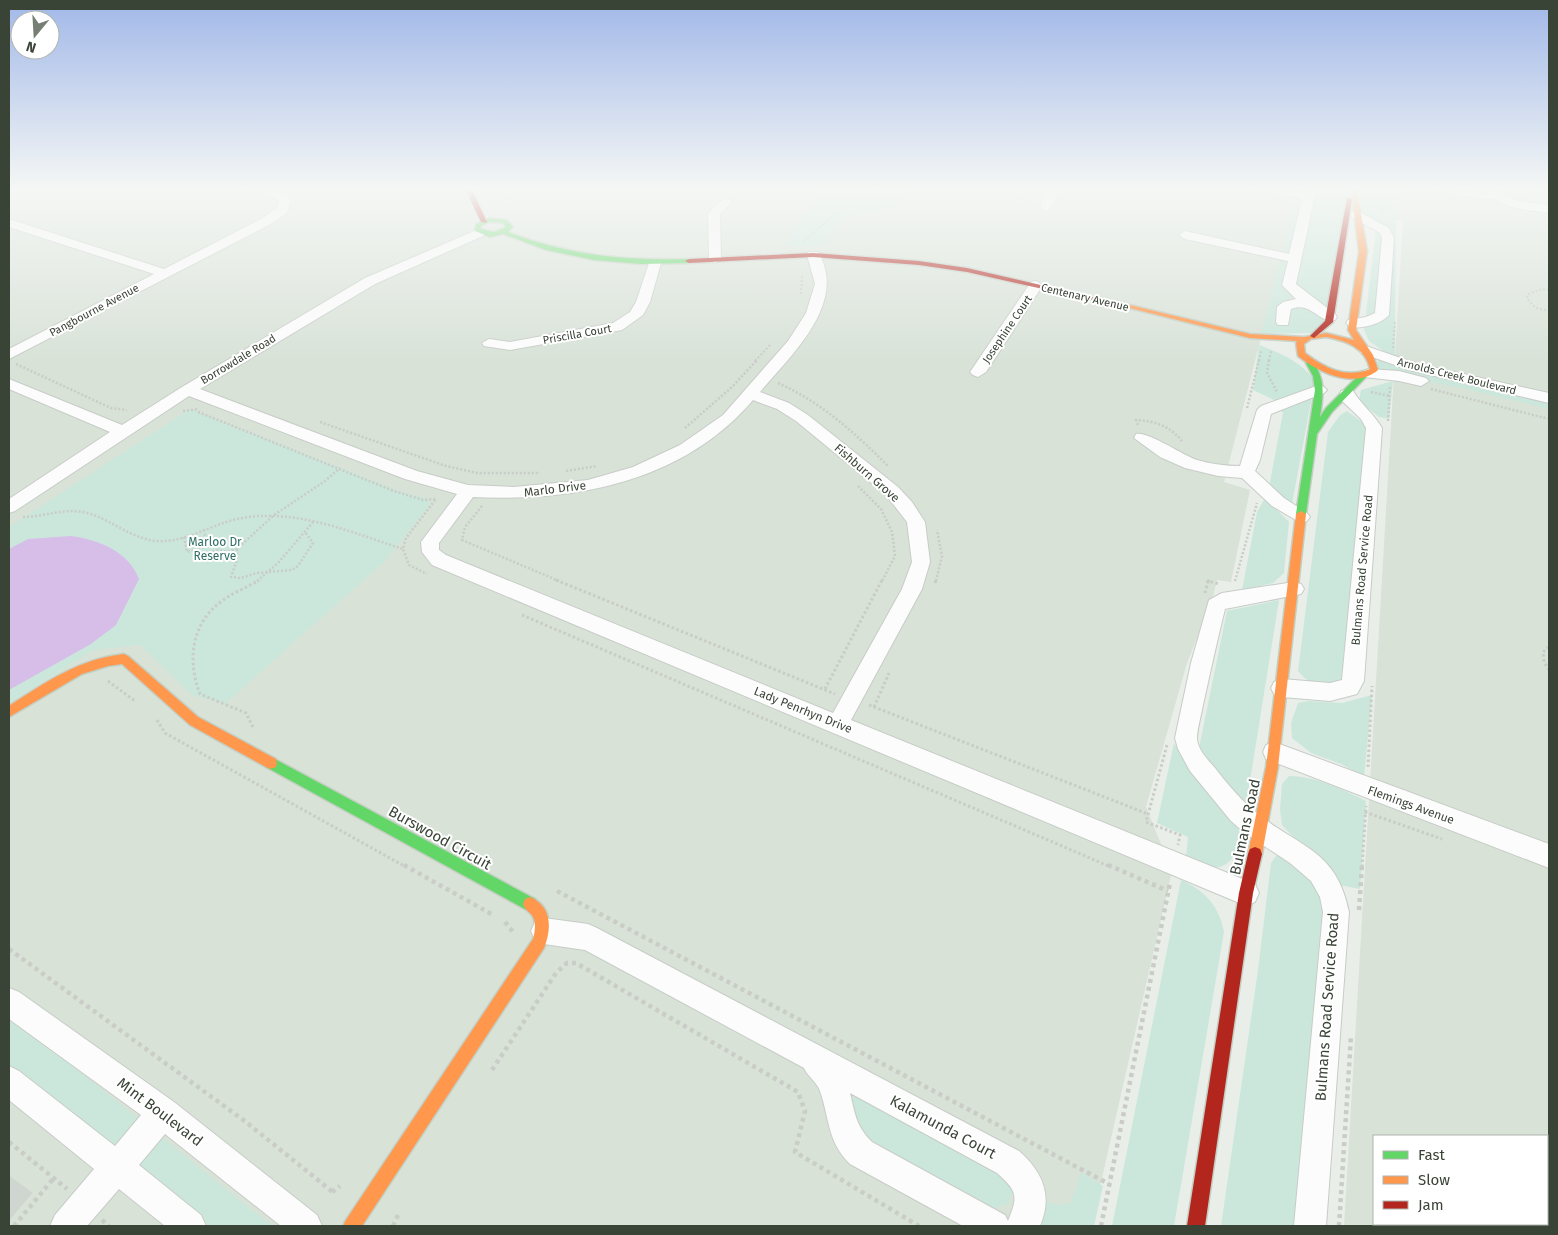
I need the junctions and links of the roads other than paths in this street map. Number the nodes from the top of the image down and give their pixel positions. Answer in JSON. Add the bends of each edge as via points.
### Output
{"nodes":[{"id":1,"x":85,"y":248,"type":"edge"},
{"id":2,"x":215,"y":248,"type":"edge"},
{"id":3,"x":439,"y":248,"type":"edge"},
{"id":4,"x":543,"y":248,"type":"edge"},
{"id":5,"x":715,"y":248,"type":"edge"},
{"id":6,"x":1245,"y":248,"type":"edge"},
{"id":7,"x":1296,"y":248,"type":"edge"},
{"id":8,"x":1340,"y":248,"type":"edge"},
{"id":9,"x":1362,"y":248,"type":"edge"},
{"id":10,"x":1387,"y":248,"type":"edge"},
{"id":11,"x":806,"y":255,"type":"junction"},
{"id":12,"x":1294,"y":258,"type":"junction"},
{"id":13,"x":715,"y":259,"type":"junction"},
{"id":14,"x":655,"y":263,"type":"junction"},
{"id":15,"x":163,"y":274,"type":"junction"},
{"id":16,"x":1036,"y":285,"type":"junction"},
{"id":17,"x":1295,"y":298,"type":"junction"},
{"id":18,"x":1330,"y":317,"type":"junction"},
{"id":19,"x":1283,"y":322,"type":"dead end"},
{"id":20,"x":1353,"y":323,"type":"junction"},
{"id":21,"x":1250,"y":336,"type":"junction"},
{"id":22,"x":1309,"y":337,"type":"junction"},
{"id":23,"x":489,"y":343,"type":"dead end"},
{"id":24,"x":1364,"y":348,"type":"junction"},
{"id":25,"x":12,"y":358,"type":"edge"},
{"id":26,"x":1308,"y":361,"type":"junction"},
{"id":27,"x":978,"y":372,"type":"dead end"},
{"id":28,"x":1399,"y":373,"type":"junction"},
{"id":29,"x":1366,"y":375,"type":"junction"},
{"id":30,"x":9,"y":384,"type":"edge"},
{"id":31,"x":187,"y":390,"type":"junction"},
{"id":32,"x":1319,"y":390,"type":"junction"},
{"id":33,"x":1347,"y":394,"type":"junction"},
{"id":34,"x":757,"y":397,"type":"junction"},
{"id":35,"x":1549,"y":398,"type":"edge"},
{"id":36,"x":1549,"y":412,"type":"edge"},
{"id":37,"x":124,"y":432,"type":"junction"},
{"id":38,"x":1314,"y":433,"type":"junction"},
{"id":39,"x":1142,"y":438,"type":"road end"},
{"id":40,"x":1246,"y":472,"type":"junction"},
{"id":41,"x":464,"y":496,"type":"junction"},
{"id":42,"x":9,"y":507,"type":"edge"},
{"id":43,"x":1301,"y":517,"type":"junction"},
{"id":44,"x":1294,"y":590,"type":"junction"},
{"id":45,"x":1282,"y":688,"type":"junction"},
{"id":46,"x":9,"y":712,"type":"edge"},
{"id":47,"x":838,"y":724,"type":"junction"},
{"id":48,"x":1274,"y":752,"type":"junction"},
{"id":49,"x":1261,"y":831,"type":"junction"},
{"id":50,"x":1549,"y":856,"type":"edge"},
{"id":51,"x":1246,"y":893,"type":"junction"},
{"id":52,"x":544,"y":931,"type":"junction"},
{"id":53,"x":9,"y":1002,"type":"edge"},
{"id":54,"x":811,"y":1057,"type":"junction"},
{"id":55,"x":9,"y":1082,"type":"edge"},
{"id":56,"x":163,"y":1113,"type":"junction"},
{"id":57,"x":116,"y":1167,"type":"junction"},
{"id":58,"x":356,"y":1222,"type":"edge"},
{"id":59,"x":66,"y":1226,"type":"edge"},
{"id":60,"x":190,"y":1226,"type":"edge"},
{"id":61,"x":306,"y":1226,"type":"edge"},
{"id":62,"x":994,"y":1226,"type":"edge"},
{"id":63,"x":1022,"y":1226,"type":"edge"},
{"id":64,"x":1196,"y":1226,"type":"edge"},
{"id":65,"x":1310,"y":1226,"type":"edge"}],
"edges":[{"from":1,"to":15,"type":"street"},
{"from":2,"to":15,"type":"street","name":"Pangbourne Avenue"},
{"from":3,"to":31,"type":"street","name":"Borrowdale Road","via":[[370,281]]},
{"from":4,"to":14,"type":"street","name":"Centenary Avenue","via":[[607,261]]},
{"from":5,"to":13,"type":"street"},
{"from":6,"to":12,"type":"street"},
{"from":7,"to":12,"type":"street"},
{"from":8,"to":18,"type":"street"},
{"from":9,"to":20,"type":"street"},
{"from":10,"to":20,"type":"street","via":[[1382,316]]},
{"from":11,"to":13,"type":"street","name":"Centenary Avenue"},
{"from":11,"to":16,"type":"street","name":"Centenary Avenue","via":[[919,263]]},
{"from":11,"to":34,"type":"street","name":"Marlo Drive","via":[[822,284],[813,314]]},
{"from":12,"to":17,"type":"street","via":[[1289,285]]},
{"from":13,"to":14,"type":"street","name":"Centenary Avenue"},
{"from":14,"to":23,"type":"street","name":"Priscilla Court","via":[[636,315],[617,327],[510,346]]},
{"from":15,"to":25,"type":"street","name":"Pangbourne Avenue"},
{"from":16,"to":21,"type":"street","name":"Centenary Avenue"},
{"from":16,"to":27,"type":"street","name":"Josephine Court"},
{"from":17,"to":18,"type":"street","via":[[1314,305]]},
{"from":17,"to":19,"type":"street","via":[[1284,307]]},
{"from":18,"to":22,"type":"street","via":[[1326,326]]},
{"from":20,"to":24,"type":"street","via":[[1354,335]]},
{"from":21,"to":22,"type":"street","name":"Centenary Avenue"},
{"from":21,"to":26,"type":"street","name":"Centenary Avenue"},
{"from":22,"to":24,"type":"street","name":"Centenary Avenue","via":[[1339,337]]},
{"from":22,"to":26,"type":"street","name":"Bulmans Road","via":[[1298,348]]},
{"from":24,"to":28,"type":"street","name":"Arnolds Creek Boulevard"},
{"from":24,"to":29,"type":"street","via":[[1374,363],[1374,370]]},
{"from":26,"to":29,"type":"street","name":"Centenary Avenue","via":[[1332,372]]},
{"from":26,"to":32,"type":"street","name":"Bulmans Road"},
{"from":28,"to":29,"type":"street","name":"Arnolds Creek Boulevard"},
{"from":28,"to":35,"type":"street","name":"Arnolds Creek Boulevard"},
{"from":28,"to":36,"type":"street","name":"Arnolds Creek Boulevard"},
{"from":29,"to":33,"type":"street","name":"Bulmans Road"},
{"from":30,"to":37,"type":"street"},
{"from":31,"to":37,"type":"street","name":"Borrowdale Road"},
{"from":31,"to":41,"type":"street","name":"Marlo Drive"},
{"from":32,"to":38,"type":"street","name":"Bulmans Road"},
{"from":32,"to":40,"type":"street","via":[[1263,413]]},
{"from":33,"to":38,"type":"street","name":"Bulmans Road","via":[[1328,410]]},
{"from":33,"to":45,"type":"street","name":"Bulmans Road Service Road","via":[[1374,428],[1353,681],[1349,688],[1335,692]]},
{"from":34,"to":41,"type":"street","name":"Marlo Drive","via":[[686,449],[639,471],[568,489]]},
{"from":34,"to":47,"type":"street","name":"Fishburn Grove","via":[[783,406],[802,418],[892,491],[916,522],[922,562],[912,588]]},
{"from":37,"to":42,"type":"street","name":"Borrowdale Road"},
{"from":38,"to":43,"type":"street","name":"Bulmans Road"},
{"from":39,"to":40,"type":"street","via":[[1177,459],[1226,472]]},
{"from":40,"to":43,"type":"street","via":[[1278,502]]},
{"from":41,"to":47,"type":"street","name":"Lady Penrhyn Drive","via":[[430,542],[429,549],[439,560]]},
{"from":43,"to":44,"type":"street","name":"Bulmans Road"},
{"from":44,"to":45,"type":"street","name":"Bulmans Road"},
{"from":44,"to":49,"type":"street","name":"Bulmans Road Service Road","via":[[1222,600],[1216,605],[1186,728],[1187,747],[1195,760],[1226,800]]},
{"from":45,"to":48,"type":"street","name":"Bulmans Road"},
{"from":46,"to":52,"type":"street","name":"Burswood Circuit","via":[[91,662],[124,659],[194,721],[535,907],[542,916]]},
{"from":47,"to":51,"type":"street","name":"Lady Penrhyn Drive"},
{"from":48,"to":49,"type":"street","name":"Bulmans Road"},
{"from":48,"to":50,"type":"street","name":"Flemings Avenue","via":[[1366,800]]},
{"from":49,"to":51,"type":"street","name":"Bulmans Road"},
{"from":49,"to":65,"type":"street","name":"Bulmans Road Service Road","via":[[1281,841],[1322,875],[1334,896],[1336,912]]},
{"from":51,"to":64,"type":"street","name":"Bulmans Road"},
{"from":52,"to":54,"type":"street","name":"Kalamunda Court","via":[[588,937]]},
{"from":52,"to":58,"type":"street","via":[[532,955]]},
{"from":53,"to":56,"type":"street","name":"Mint Boulevard"},
{"from":54,"to":62,"type":"street","name":"Kalamunda Court","via":[[828,1075],[850,1142],[861,1153]]},
{"from":54,"to":63,"type":"street","name":"Kalamunda Court","via":[[1008,1162],[1021,1172],[1029,1187],[1031,1204],[1029,1218]]},
{"from":55,"to":57,"type":"street"},
{"from":56,"to":57,"type":"street"},
{"from":56,"to":61,"type":"street","name":"Mint Boulevard"},
{"from":57,"to":59,"type":"street"},
{"from":57,"to":60,"type":"street"}]}
